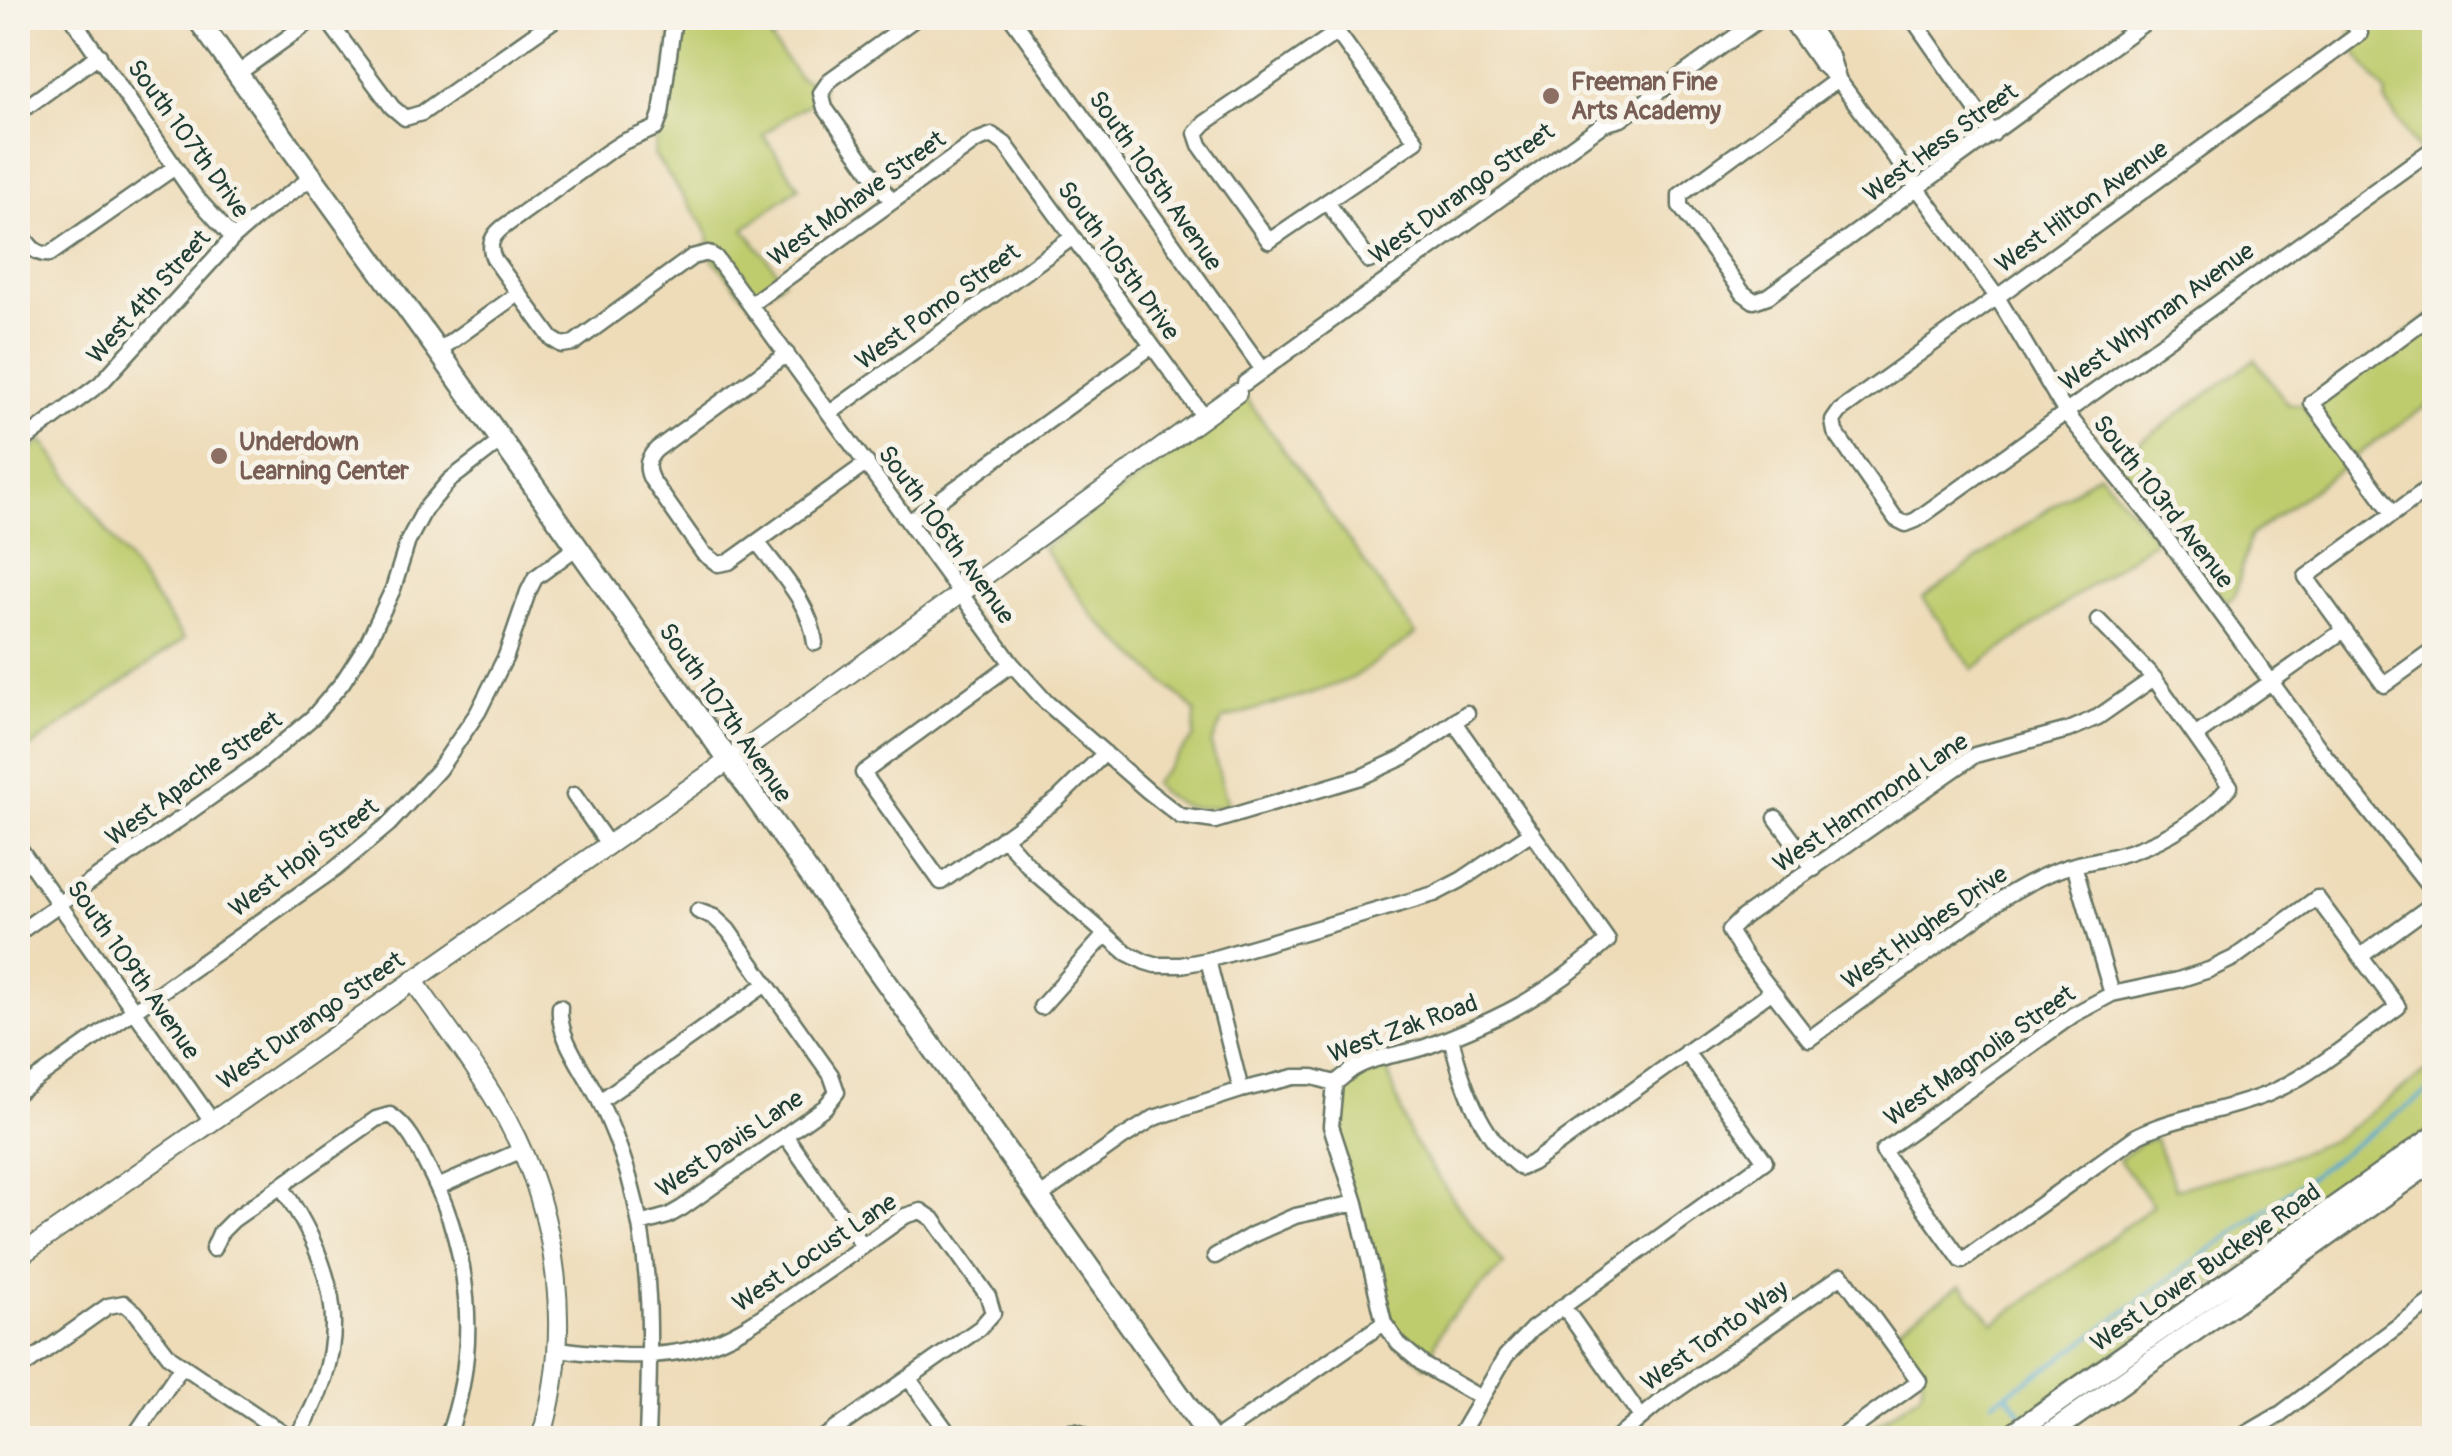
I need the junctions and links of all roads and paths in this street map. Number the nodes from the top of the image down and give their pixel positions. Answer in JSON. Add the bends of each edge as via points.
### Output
{"nodes":[{"id":1,"x":72,"y":18,"type":"edge"},
{"id":2,"x":197,"y":18,"type":"edge"},
{"id":3,"x":316,"y":18,"type":"edge"},
{"id":4,"x":326,"y":18,"type":"edge"},
{"id":5,"x":556,"y":18,"type":"edge"},
{"id":6,"x":674,"y":18,"type":"edge"},
{"id":7,"x":916,"y":18,"type":"edge"},
{"id":8,"x":1012,"y":18,"type":"edge"},
{"id":9,"x":1327,"y":18,"type":"edge"},
{"id":10,"x":1761,"y":18,"type":"edge"},
{"id":11,"x":1790,"y":18,"type":"edge"},
{"id":12,"x":1804,"y":18,"type":"edge"},
{"id":13,"x":2151,"y":18,"type":"edge"},
{"id":14,"x":2349,"y":18,"type":"edge"},
{"id":15,"x":1918,"y":20,"type":"edge"},
{"id":16,"x":1338,"y":32,"type":"junction"},
{"id":17,"x":98,"y":55,"type":"junction"},
{"id":18,"x":238,"y":74,"type":"junction"},
{"id":19,"x":1838,"y":79,"type":"junction"},
{"id":20,"x":18,"y":113,"type":"edge"},
{"id":21,"x":1994,"y":134,"type":"junction"},
{"id":22,"x":992,"y":135,"type":"joint"},
{"id":23,"x":2434,"y":148,"type":"edge"},
{"id":24,"x":176,"y":166,"type":"junction"},
{"id":25,"x":313,"y":177,"type":"junction"},
{"id":26,"x":1918,"y":188,"type":"junction"},
{"id":27,"x":892,"y":202,"type":"junction"},
{"id":28,"x":1327,"y":202,"type":"junction"},
{"id":29,"x":18,"y":228,"type":"edge"},
{"id":30,"x":1073,"y":237,"type":"junction"},
{"id":31,"x":233,"y":238,"type":"junction"},
{"id":32,"x":1369,"y":261,"type":"dead end"},
{"id":33,"x":519,"y":294,"type":"junction"},
{"id":34,"x":1998,"y":296,"type":"junction"},
{"id":35,"x":751,"y":304,"type":"junction"},
{"id":36,"x":2434,"y":313,"type":"edge"},
{"id":37,"x":1152,"y":346,"type":"junction"},
{"id":38,"x":438,"y":352,"type":"junction"},
{"id":39,"x":788,"y":354,"type":"junction"},
{"id":40,"x":1263,"y":370,"type":"junction"},
{"id":41,"x":1241,"y":388,"type":"joint"},
{"id":42,"x":830,"y":413,"type":"junction"},
{"id":43,"x":2066,"y":414,"type":"junction"},
{"id":44,"x":1204,"y":417,"type":"junction"},
{"id":45,"x":502,"y":441,"type":"junction"},
{"id":46,"x":18,"y":444,"type":"edge"},
{"id":47,"x":866,"y":464,"type":"junction"},
{"id":48,"x":2434,"y":484,"type":"edge"},
{"id":49,"x":2393,"y":514,"type":"junction"},
{"id":50,"x":909,"y":522,"type":"junction"},
{"id":51,"x":1906,"y":524,"type":"joint"},
{"id":52,"x":758,"y":542,"type":"junction"},
{"id":53,"x":577,"y":547,"type":"junction"},
{"id":54,"x":960,"y":593,"type":"junction"},
{"id":55,"x":2098,"y":620,"type":"dead end"},
{"id":56,"x":2344,"y":630,"type":"junction"},
{"id":57,"x":815,"y":643,"type":"dead end"},
{"id":58,"x":2434,"y":648,"type":"edge"},
{"id":59,"x":1012,"y":664,"type":"junction"},
{"id":60,"x":2154,"y":678,"type":"junction"},
{"id":61,"x":2272,"y":682,"type":"junction"},
{"id":62,"x":2195,"y":736,"type":"junction"},
{"id":63,"x":1105,"y":753,"type":"junction"},
{"id":64,"x":728,"y":760,"type":"junction"},
{"id":65,"x":574,"y":795,"type":"dead end"},
{"id":66,"x":1776,"y":818,"type":"dead end"},
{"id":67,"x":1532,"y":832,"type":"junction"},
{"id":68,"x":1003,"y":837,"type":"junction"},
{"id":69,"x":608,"y":844,"type":"junction"},
{"id":70,"x":18,"y":846,"type":"edge"},
{"id":71,"x":2074,"y":865,"type":"junction"},
{"id":72,"x":1814,"y":869,"type":"junction"},
{"id":73,"x":2434,"y":893,"type":"edge"},
{"id":74,"x":2434,"y":903,"type":"edge"},
{"id":75,"x":59,"y":904,"type":"junction"},
{"id":76,"x":698,"y":910,"type":"dead end"},
{"id":77,"x":18,"y":933,"type":"edge"},
{"id":78,"x":1106,"y":935,"type":"junction"},
{"id":79,"x":2361,"y":956,"type":"junction"},
{"id":80,"x":1208,"y":960,"type":"junction"},
{"id":81,"x":413,"y":980,"type":"junction"},
{"id":82,"x":766,"y":984,"type":"junction"},
{"id":83,"x":1772,"y":992,"type":"junction"},
{"id":84,"x":2112,"y":994,"type":"junction"},
{"id":85,"x":1042,"y":1006,"type":"dead end"},
{"id":86,"x":560,"y":1007,"type":"dead end"},
{"id":87,"x":134,"y":1010,"type":"junction"},
{"id":88,"x":1451,"y":1037,"type":"junction"},
{"id":89,"x":1686,"y":1052,"type":"junction"},
{"id":90,"x":1335,"y":1084,"type":"junction"},
{"id":91,"x":1241,"y":1090,"type":"junction"},
{"id":92,"x":18,"y":1092,"type":"edge"},
{"id":93,"x":600,"y":1101,"type":"junction"},
{"id":94,"x":212,"y":1121,"type":"junction"},
{"id":95,"x":785,"y":1136,"type":"junction"},
{"id":96,"x":2434,"y":1138,"type":"edge"},
{"id":97,"x":522,"y":1150,"type":"junction"},
{"id":98,"x":2434,"y":1160,"type":"edge"},
{"id":99,"x":281,"y":1186,"type":"junction"},
{"id":100,"x":438,"y":1188,"type":"junction"},
{"id":101,"x":1038,"y":1197,"type":"junction"},
{"id":102,"x":1356,"y":1202,"type":"junction"},
{"id":103,"x":640,"y":1224,"type":"junction"},
{"id":104,"x":864,"y":1246,"type":"junction"},
{"id":105,"x":212,"y":1249,"type":"dead end"},
{"id":106,"x":1215,"y":1256,"type":"dead end"},
{"id":107,"x":18,"y":1258,"type":"edge"},
{"id":108,"x":2434,"y":1299,"type":"edge"},
{"id":109,"x":1563,"y":1306,"type":"junction"},
{"id":110,"x":1384,"y":1323,"type":"junction"},
{"id":111,"x":558,"y":1349,"type":"junction"},
{"id":112,"x":650,"y":1354,"type":"junction"},
{"id":113,"x":182,"y":1366,"type":"junction"},
{"id":114,"x":18,"y":1370,"type":"edge"},
{"id":115,"x":909,"y":1379,"type":"junction"},
{"id":116,"x":1481,"y":1398,"type":"junction"},
{"id":117,"x":1640,"y":1416,"type":"junction"},
{"id":118,"x":2042,"y":1434,"type":"edge"},
{"id":119,"x":1084,"y":1435,"type":"edge"},
{"id":120,"x":133,"y":1438,"type":"edge"},
{"id":121,"x":293,"y":1438,"type":"edge"},
{"id":122,"x":447,"y":1438,"type":"edge"},
{"id":123,"x":542,"y":1438,"type":"edge"},
{"id":124,"x":647,"y":1438,"type":"edge"},
{"id":125,"x":823,"y":1438,"type":"edge"},
{"id":126,"x":952,"y":1438,"type":"edge"},
{"id":127,"x":1056,"y":1438,"type":"edge"},
{"id":128,"x":1214,"y":1438,"type":"edge"},
{"id":129,"x":1458,"y":1438,"type":"edge"},
{"id":130,"x":1617,"y":1438,"type":"edge"},
{"id":131,"x":1840,"y":1438,"type":"edge"},
{"id":132,"x":2007,"y":1438,"type":"edge"},
{"id":133,"x":2239,"y":1438,"type":"edge"}],
"edges":[{"from":1,"to":17,"type":"street","name":"South 107th Drive"},
{"from":2,"to":18,"type":"main road","name":"South 107th Avenue"},
{"from":3,"to":18,"type":"street"},
{"from":4,"to":5,"type":"street","via":[[405,118],[422,113]]},
{"from":6,"to":33,"type":"street","via":[[656,128],[606,152],[490,242]]},
{"from":7,"to":27,"type":"street","via":[[821,93]]},
{"from":8,"to":40,"type":"street","name":"South 105th Avenue"},
{"from":9,"to":16,"type":"street"},
{"from":10,"to":40,"type":"street","name":"West Durango Street"},
{"from":11,"to":19,"type":"street","name":"South 103rd Avenue"},
{"from":12,"to":19,"type":"street","name":"South 103rd Avenue","via":[[1831,56]]},
{"from":13,"to":21,"type":"street","name":"West Hess Street"},
{"from":14,"to":34,"type":"street","name":"West Hilton Avenue","via":[[2360,33]]},
{"from":15,"to":21,"type":"street"},
{"from":16,"to":28,"type":"street","via":[[1416,141]]},
{"from":16,"to":28,"type":"street","via":[[1196,133],[1269,241]]},
{"from":17,"to":20,"type":"street"},
{"from":17,"to":24,"type":"street","name":"South 107th Drive"},
{"from":18,"to":25,"type":"main road","name":"South 107th Avenue"},
{"from":19,"to":26,"type":"street","name":"South 103rd Avenue"},
{"from":19,"to":26,"type":"street","name":"West Hess Street","via":[[1680,195],[1680,206],[1743,293],[1754,301],[1768,296]]},
{"from":21,"to":26,"type":"street","name":"West Hess Street"},
{"from":22,"to":27,"type":"street","name":"West Mohave Street"},
{"from":22,"to":30,"type":"street","name":"South 105th Drive"},
{"from":23,"to":43,"type":"street","name":"West Whyman Avenue"},
{"from":24,"to":29,"type":"street","via":[[57,250],[42,255]]},
{"from":24,"to":31,"type":"street","name":"South 107th Drive"},
{"from":25,"to":31,"type":"street","name":"West 4th Street"},
{"from":25,"to":38,"type":"main road","name":"South 107th Avenue"},
{"from":26,"to":34,"type":"street","name":"South 103rd Avenue"},
{"from":27,"to":35,"type":"street","name":"West Mohave Street"},
{"from":28,"to":32,"type":"street"},
{"from":30,"to":37,"type":"street","name":"South 105th Drive"},
{"from":30,"to":42,"type":"street","name":"West Pomo Street"},
{"from":31,"to":46,"type":"street","name":"West 4th Street","via":[[100,384]]},
{"from":33,"to":35,"type":"street","name":"South 106th Avenue","via":[[548,334],[568,345],[708,253]]},
{"from":33,"to":38,"type":"street"},
{"from":34,"to":43,"type":"street","name":"South 103rd Avenue"},
{"from":34,"to":51,"type":"street","name":"West Hilton Avenue","via":[[1833,421],[1896,519]]},
{"from":35,"to":39,"type":"street","name":"South 106th Avenue"},
{"from":36,"to":49,"type":"street","via":[[2312,403]]},
{"from":37,"to":44,"type":"street","name":"South 105th Drive"},
{"from":37,"to":50,"type":"street"},
{"from":38,"to":45,"type":"main road","name":"South 107th Avenue"},
{"from":39,"to":42,"type":"street","name":"South 106th Avenue"},
{"from":39,"to":52,"type":"street","via":[[647,462],[651,479],[718,564]]},
{"from":40,"to":41,"type":"street","name":"West Durango Street"},
{"from":41,"to":44,"type":"street","name":"West Durango Street"},
{"from":42,"to":47,"type":"street","name":"South 106th Avenue"},
{"from":43,"to":51,"type":"street","name":"West Whyman Avenue"},
{"from":43,"to":61,"type":"street","name":"South 103rd Avenue","via":[[2154,520]]},
{"from":44,"to":54,"type":"street","name":"West Durango Street"},
{"from":45,"to":53,"type":"main road","name":"South 107th Avenue"},
{"from":45,"to":75,"type":"street","name":"West Apache Street","via":[[450,480],[425,509],[368,644],[313,717],[270,756]]},
{"from":47,"to":50,"type":"street","name":"South 106th Avenue"},
{"from":47,"to":52,"type":"street"},
{"from":48,"to":49,"type":"street"},
{"from":49,"to":56,"type":"street","via":[[2306,576]]},
{"from":50,"to":54,"type":"street","name":"South 106th Avenue"},
{"from":52,"to":57,"type":"street","via":[[801,603]]},
{"from":53,"to":64,"type":"main road","name":"South 107th Avenue"},
{"from":53,"to":87,"type":"street","name":"West Hopi Street","via":[[531,584],[485,700],[402,812],[349,859]]},
{"from":54,"to":59,"type":"street","name":"South 106th Avenue"},
{"from":54,"to":64,"type":"street","name":"West Durango Street"},
{"from":55,"to":60,"type":"street"},
{"from":56,"to":58,"type":"street","via":[[2384,685]]},
{"from":56,"to":61,"type":"street"},
{"from":59,"to":63,"type":"street","name":"South 106th Avenue"},
{"from":59,"to":68,"type":"street","via":[[863,773],[941,882]]},
{"from":60,"to":62,"type":"street"},
{"from":60,"to":72,"type":"street","name":"West Hammond Lane","via":[[2068,730],[1976,755]]},
{"from":61,"to":62,"type":"street"},
{"from":61,"to":73,"type":"street","name":"South 103rd Avenue"},
{"from":62,"to":71,"type":"street","name":"West Hughes Drive","via":[[2230,786],[2159,842]]},
{"from":63,"to":67,"type":"street","name":"South 106th Avenue","via":[[1180,816],[1215,822],[1362,777],[1461,717]]},
{"from":63,"to":68,"type":"street"},
{"from":64,"to":69,"type":"street","name":"West Durango Street"},
{"from":64,"to":101,"type":"main road","name":"South 107th Avenue"},
{"from":65,"to":69,"type":"street"},
{"from":66,"to":72,"type":"street"},
{"from":67,"to":80,"type":"street","via":[[1434,894]]},
{"from":67,"to":88,"type":"street","name":"West Zak Road","via":[[1608,941],[1546,992]]},
{"from":68,"to":78,"type":"street"},
{"from":69,"to":81,"type":"street","name":"West Durango Street"},
{"from":70,"to":75,"type":"street","name":"South 109th Avenue"},
{"from":71,"to":83,"type":"street","name":"West Hughes Drive","via":[[2006,896],[1808,1039]]},
{"from":71,"to":84,"type":"street"},
{"from":72,"to":83,"type":"street","name":"West Hammond Lane","via":[[1730,931]]},
{"from":74,"to":79,"type":"street"},
{"from":75,"to":77,"type":"street","name":"West Apache Street"},
{"from":75,"to":87,"type":"street","name":"South 109th Avenue"},
{"from":76,"to":82,"type":"street","via":[[722,923]]},
{"from":78,"to":80,"type":"street","via":[[1155,965]]},
{"from":78,"to":85,"type":"street"},
{"from":79,"to":84,"type":"street","name":"West Magnolia Street","via":[[2317,898],[2209,970]]},
{"from":79,"to":84,"type":"street","name":"West Magnolia Street","via":[[2398,1007],[2284,1086],[2138,1135],[1962,1261],[1883,1151],[2073,1014]]},
{"from":80,"to":91,"type":"street"},
{"from":81,"to":94,"type":"street","name":"West Durango Street"},
{"from":81,"to":97,"type":"street"},
{"from":82,"to":93,"type":"street"},
{"from":82,"to":95,"type":"street","name":"West Davis Lane","via":[[837,1092]]},
{"from":83,"to":89,"type":"street"},
{"from":86,"to":93,"type":"street","via":[[564,1036]]},
{"from":87,"to":92,"type":"street","name":"West Hopi Street"},
{"from":87,"to":94,"type":"street","name":"South 109th Avenue"},
{"from":88,"to":89,"type":"street","via":[[1469,1095],[1506,1157],[1521,1168]]},
{"from":88,"to":90,"type":"street","name":"West Zak Road","via":[[1356,1067]]},
{"from":89,"to":109,"type":"street","via":[[1765,1161]]},
{"from":90,"to":91,"type":"street","name":"West Zak Road","via":[[1294,1076]]},
{"from":90,"to":102,"type":"street","via":[[1330,1126]]},
{"from":91,"to":101,"type":"street","name":"West Zak Road","via":[[1154,1118]]},
{"from":93,"to":103,"type":"street"},
{"from":94,"to":107,"type":"street","name":"West Durango Street"},
{"from":95,"to":103,"type":"street","name":"West Davis Lane","via":[[682,1208]]},
{"from":95,"to":104,"type":"street"},
{"from":96,"to":118,"type":"main road","name":"West Lower Buckeye Road"},
{"from":97,"to":100,"type":"street"},
{"from":97,"to":111,"type":"street","via":[[555,1264]]},
{"from":98,"to":118,"type":"main road","name":"West Lower Buckeye Road"},
{"from":99,"to":100,"type":"street","via":[[390,1115],[410,1136]]},
{"from":99,"to":105,"type":"street","via":[[226,1225]]},
{"from":99,"to":121,"type":"street","via":[[319,1251],[332,1307],[326,1373]]},
{"from":100,"to":122,"type":"street","via":[[458,1246],[467,1314],[462,1383]]},
{"from":101,"to":128,"type":"main road","name":"South 107th Avenue"},
{"from":102,"to":106,"type":"street","via":[[1295,1216]]},
{"from":102,"to":110,"type":"street"},
{"from":103,"to":112,"type":"street"},
{"from":104,"to":112,"type":"street","name":"West Locust Lane","via":[[736,1333],[697,1348]]},
{"from":104,"to":115,"type":"street","name":"West Locust Lane","via":[[921,1211],[988,1296],[993,1313],[980,1328]]},
{"from":108,"to":133,"type":"street"},
{"from":109,"to":116,"type":"street","via":[[1516,1344]]},
{"from":109,"to":117,"type":"street"},
{"from":110,"to":116,"type":"street","via":[[1425,1366]]},
{"from":110,"to":128,"type":"street"},
{"from":111,"to":112,"type":"street","name":"West Locust Lane"},
{"from":111,"to":123,"type":"street"},
{"from":112,"to":124,"type":"street"},
{"from":113,"to":114,"type":"street","via":[[124,1303],[108,1306]]},
{"from":113,"to":120,"type":"street"},
{"from":113,"to":121,"type":"street"},
{"from":115,"to":125,"type":"street"},
{"from":115,"to":126,"type":"street"},
{"from":116,"to":129,"type":"street"},
{"from":117,"to":130,"type":"street","name":"West Tonto Way"},
{"from":117,"to":131,"type":"street","name":"West Tonto Way","via":[[1842,1275],[1920,1381]]},
{"from":118,"to":132,"type":"main road","name":"West Lower Buckeye Road"},
{"from":119,"to":127,"type":"street"}]}
